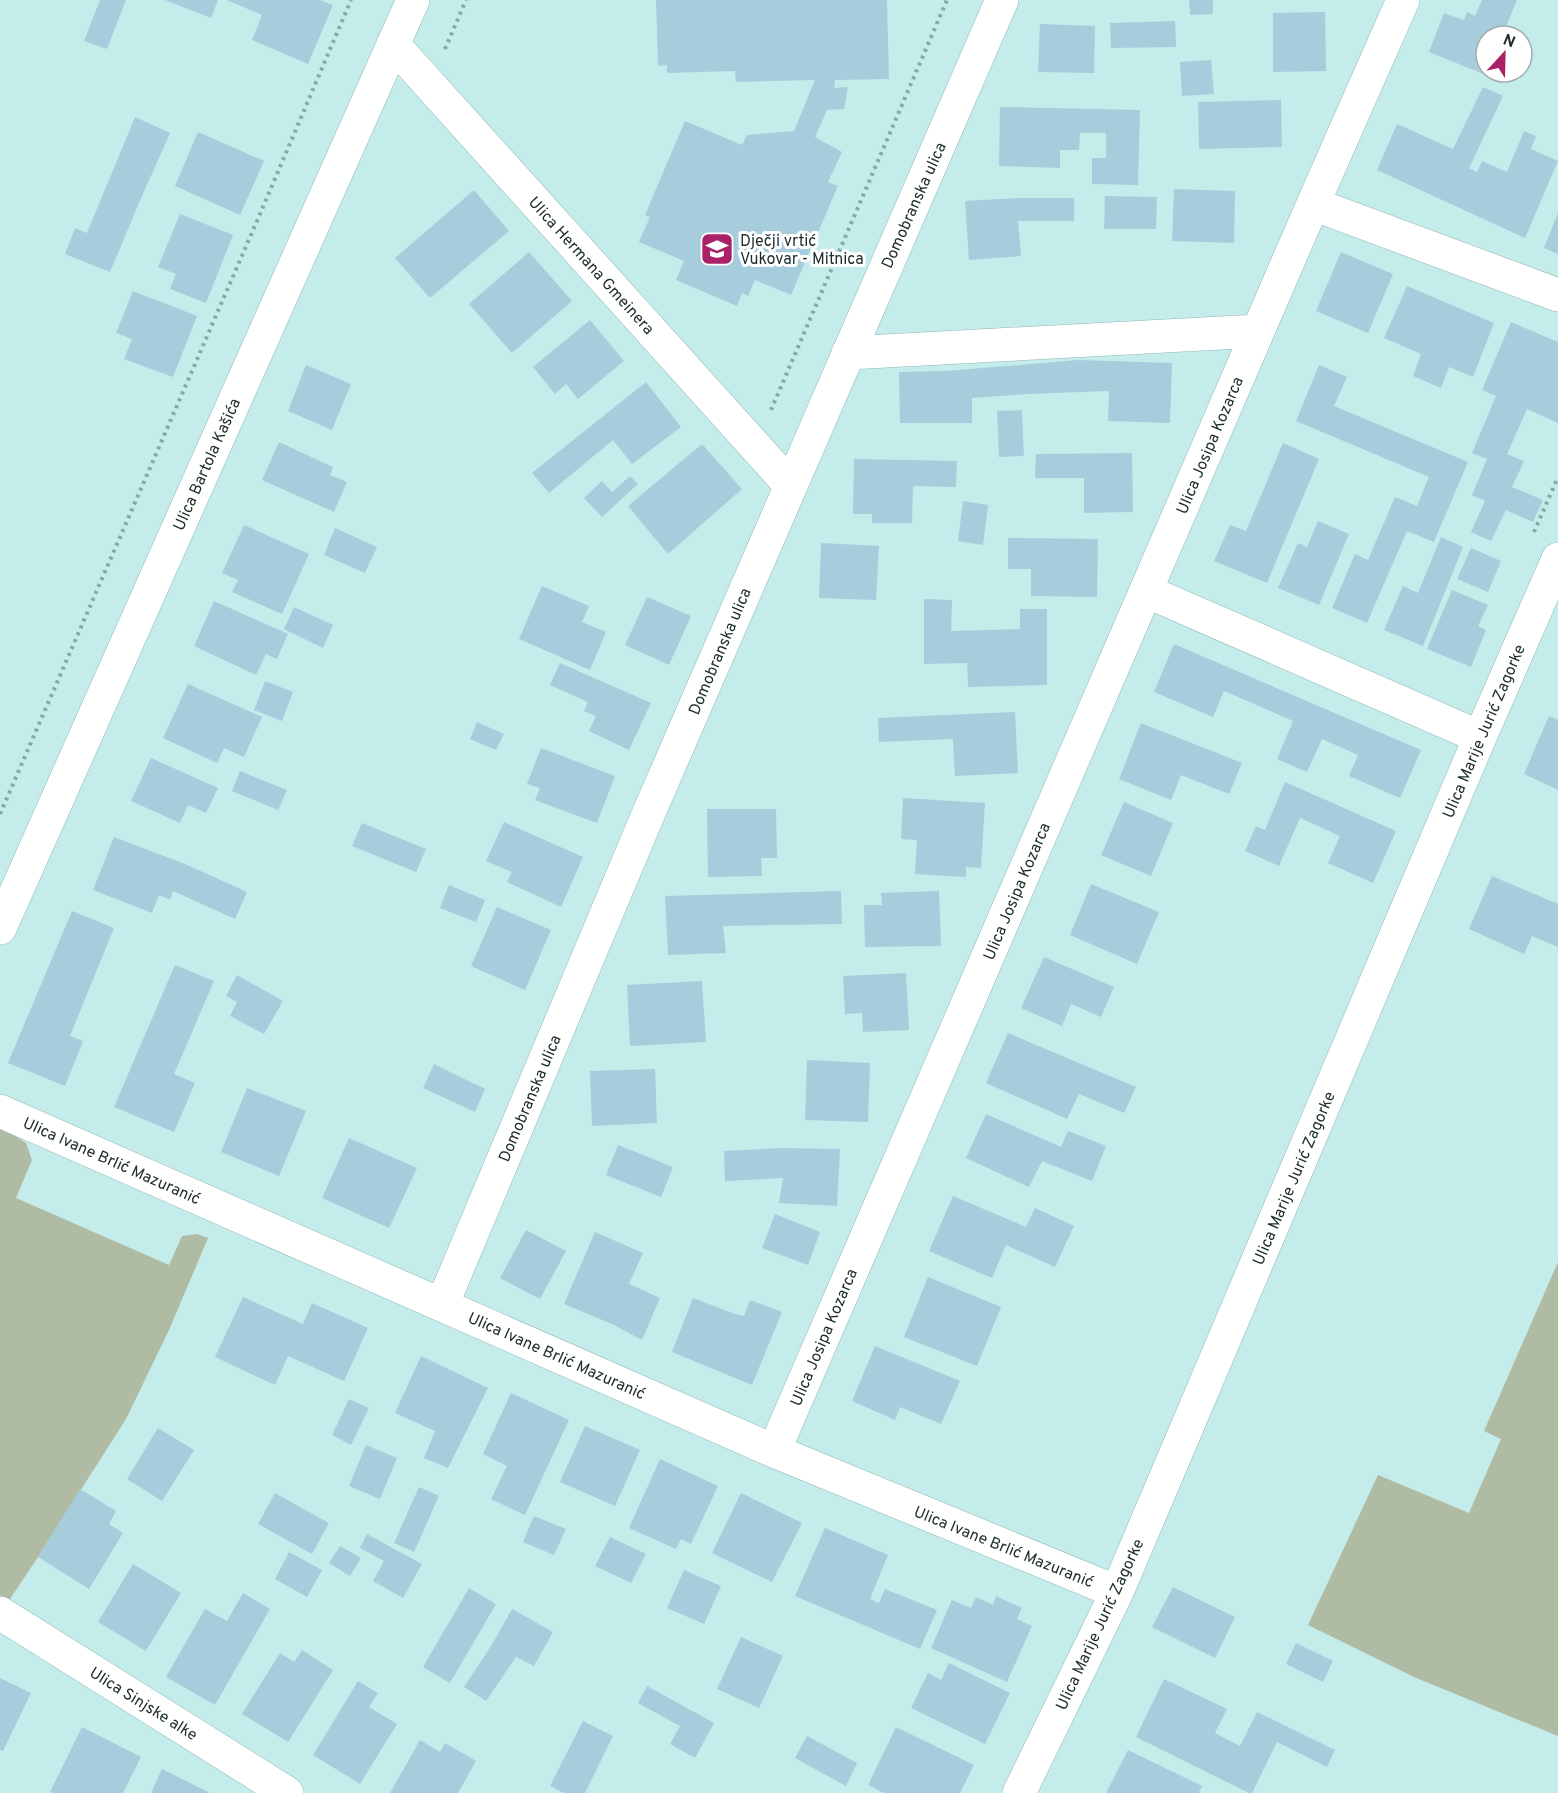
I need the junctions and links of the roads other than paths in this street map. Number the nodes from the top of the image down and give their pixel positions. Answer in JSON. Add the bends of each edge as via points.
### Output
{"nodes":[{"id":1,"x":413,"y":0,"type":"edge"},
{"id":2,"x":1002,"y":0,"type":"edge"},
{"id":3,"x":1402,"y":0,"type":"edge"},
{"id":4,"x":393,"y":44,"type":"junction"},
{"id":5,"x":1313,"y":204,"type":"junction"},
{"id":6,"x":1558,"y":295,"type":"edge"},
{"id":7,"x":1258,"y":331,"type":"junction"},
{"id":8,"x":848,"y":353,"type":"junction"},
{"id":9,"x":790,"y":485,"type":"junction"},
{"id":10,"x":1558,"y":559,"type":"edge"},
{"id":11,"x":1146,"y":591,"type":"junction"},
{"id":12,"x":1480,"y":736,"type":"junction"},
{"id":13,"x":0,"y":928,"type":"edge"},
{"id":14,"x":0,"y":1111,"type":"edge"},
{"id":15,"x":442,"y":1305,"type":"junction"},
{"id":16,"x":774,"y":1451,"type":"junction"},
{"id":17,"x":1117,"y":1592,"type":"junction"},
{"id":18,"x":0,"y":1614,"type":"edge"},
{"id":19,"x":287,"y":1793,"type":"edge"},
{"id":20,"x":1019,"y":1793,"type":"edge"}],
"edges":[{"from":1,"to":4,"type":"street","name":"Ulica Bartola Kašića"},
{"from":2,"to":8,"type":"street","name":"Domobranska ulica"},
{"from":3,"to":5,"type":"street","name":"Ulica Josipa Kozarca"},
{"from":4,"to":9,"type":"street","name":"Ulica Hermana Gmeinera"},
{"from":4,"to":13,"type":"street","name":"Ulica Bartola Kašića"},
{"from":5,"to":6,"type":"street"},
{"from":5,"to":7,"type":"street","name":"Ulica Josipa Kozarca"},
{"from":7,"to":8,"type":"street"},
{"from":7,"to":11,"type":"street","name":"Ulica Josipa Kozarca"},
{"from":8,"to":9,"type":"street","name":"Domobranska ulica"},
{"from":9,"to":15,"type":"street","name":"Domobranska ulica"},
{"from":10,"to":12,"type":"street","name":"Ulica Marije Jurić Zagorke"},
{"from":11,"to":12,"type":"street"},
{"from":11,"to":16,"type":"street","name":"Ulica Josipa Kozarca"},
{"from":12,"to":17,"type":"street","name":"Ulica Marije Jurić Zagorke"},
{"from":14,"to":15,"type":"street","name":"Ulica Ivane Brlić Mazuranić"},
{"from":15,"to":16,"type":"street","name":"Ulica Ivane Brlić Mazuranić"},
{"from":16,"to":17,"type":"street","name":"Ulica Ivane Brlić Mazuranić"},
{"from":17,"to":20,"type":"street","name":"Ulica Marije Jurić Zagorke"},
{"from":18,"to":19,"type":"street","name":"Ulica Sinjske alke"}]}
